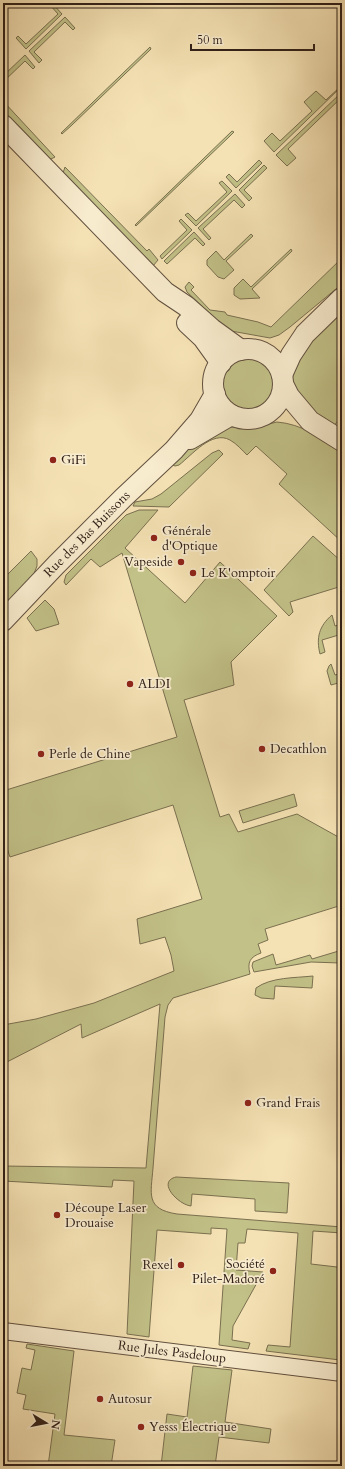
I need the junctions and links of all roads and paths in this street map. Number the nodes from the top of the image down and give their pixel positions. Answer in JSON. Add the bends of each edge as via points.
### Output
{"nodes":[{"id":1,"x":3,"y":125,"type":"edge"},
{"id":2,"x":165,"y":292,"type":"junction"},
{"id":3,"x":342,"y":298,"type":"edge"},
{"id":4,"x":313,"y":325,"type":"junction"},
{"id":5,"x":250,"y":351,"type":"junction"},
{"id":6,"x":220,"y":363,"type":"junction"},
{"id":7,"x":282,"y":380,"type":"junction"},
{"id":8,"x":215,"y":394,"type":"junction"},
{"id":9,"x":268,"y":413,"type":"junction"},
{"id":10,"x":231,"y":414,"type":"junction"},
{"id":11,"x":310,"y":421,"type":"junction"},
{"id":12,"x":342,"y":441,"type":"edge"},
{"id":13,"x":174,"y":450,"type":"junction"},
{"id":14,"x":3,"y":621,"type":"edge"},
{"id":15,"x":3,"y":1331,"type":"edge"},
{"id":16,"x":342,"y":1373,"type":"edge"}],
"edges":[{"from":1,"to":2,"type":"street"},
{"from":2,"to":5,"type":"street","via":[[212,329]]},
{"from":2,"to":6,"type":"street","via":[[175,309],[203,338]]},
{"from":3,"to":4,"type":"street"},
{"from":4,"to":5,"type":"street","via":[[269,350]]},
{"from":4,"to":7,"type":"street","via":[[298,343]]},
{"from":5,"to":6,"type":"street","via":[[230,355]]},
{"from":5,"to":7,"type":"street","via":[[267,355],[273,360]]},
{"from":6,"to":8,"type":"street","via":[[214,378]]},
{"from":7,"to":9,"type":"street","via":[[279,400]]},
{"from":7,"to":11,"type":"street","via":[[288,396]]},
{"from":8,"to":10,"type":"street","via":[[221,406]]},
{"from":8,"to":13,"type":"street","name":"Rue des Bas Buissons","via":[[200,420]]},
{"from":9,"to":10,"type":"street","via":[[250,419]]},
{"from":9,"to":11,"type":"street"},
{"from":10,"to":13,"type":"street","name":"Rue des Bas Buissons"},
{"from":11,"to":12,"type":"street"},
{"from":13,"to":14,"type":"street","name":"Rue des Bas Buissons","via":[[123,498]]},
{"from":15,"to":16,"type":"street","name":"Rue Jules Pasdeloup"}]}
